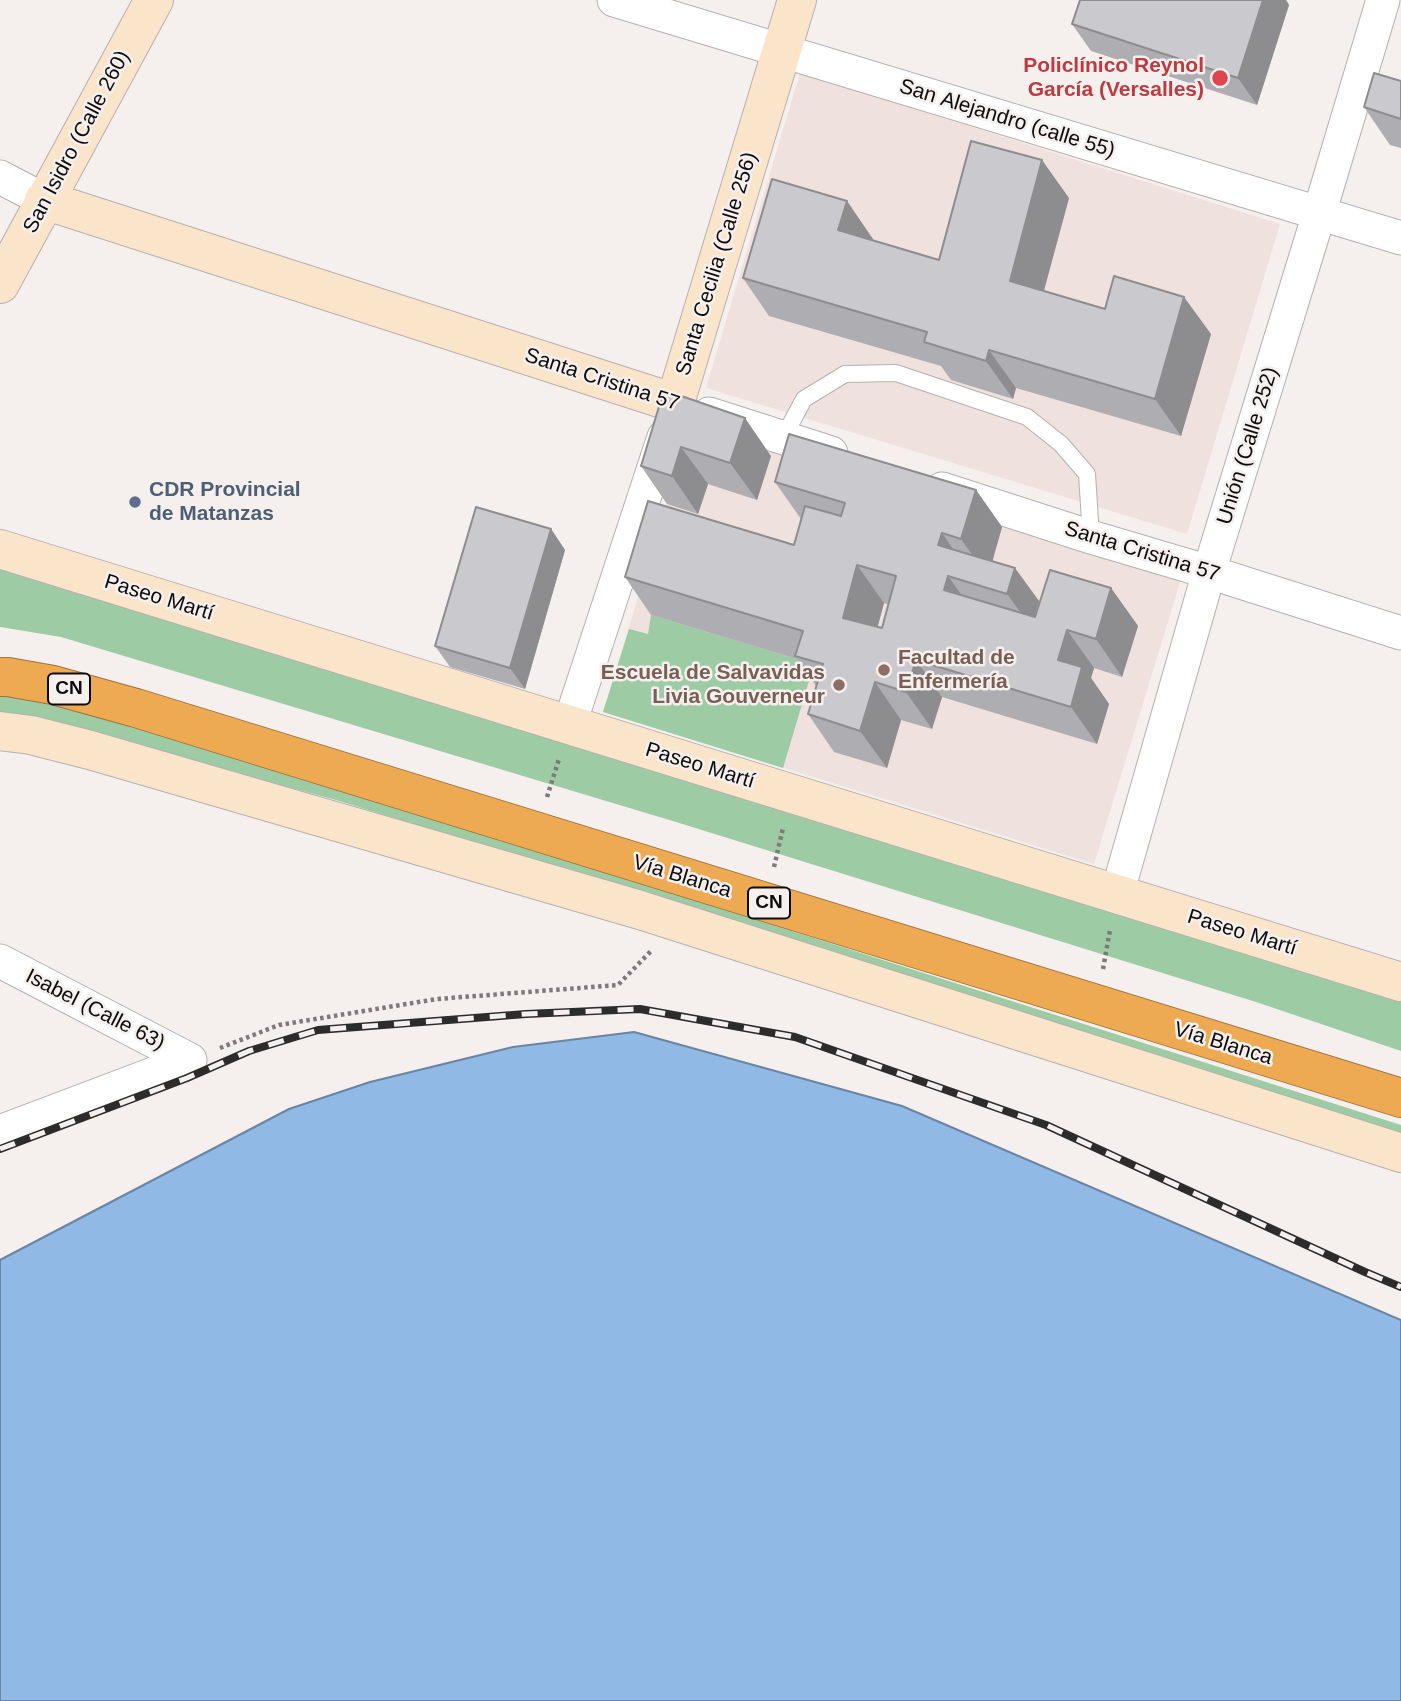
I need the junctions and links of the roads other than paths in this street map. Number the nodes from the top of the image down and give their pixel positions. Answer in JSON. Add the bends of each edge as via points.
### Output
{"nodes":[{"id":1,"x":154,"y":0,"type":"edge"},
{"id":2,"x":614,"y":0,"type":"edge"},
{"id":3,"x":797,"y":0,"type":"edge"},
{"id":4,"x":1383,"y":0,"type":"edge"},
{"id":5,"x":781,"y":50,"type":"junction"},
{"id":6,"x":0,"y":177,"type":"edge"},
{"id":7,"x":44,"y":200,"type":"junction"},
{"id":8,"x":1320,"y":214,"type":"junction"},
{"id":9,"x":1401,"y":238,"type":"edge"},
{"id":10,"x":0,"y":284,"type":"edge"},
{"id":11,"x":675,"y":403,"type":"junction"},
{"id":12,"x":783,"y":438,"type":"junction"},
{"id":13,"x":860,"y":463,"type":"edge"},
{"id":14,"x":911,"y":479,"type":"edge"},
{"id":15,"x":1091,"y":537,"type":"junction"},
{"id":16,"x":0,"y":549,"type":"edge"},
{"id":17,"x":1209,"y":572,"type":"junction"},
{"id":18,"x":1401,"y":633,"type":"edge"},
{"id":19,"x":0,"y":677,"type":"edge"},
{"id":20,"x":569,"y":726,"type":"junction"},
{"id":21,"x":0,"y":731,"type":"edge"},
{"id":22,"x":1117,"y":894,"type":"junction"},
{"id":23,"x":0,"y":961,"type":"edge"},
{"id":24,"x":1401,"y":982,"type":"edge"},
{"id":25,"x":1401,"y":1098,"type":"edge"},
{"id":26,"x":0,"y":1132,"type":"edge"},
{"id":27,"x":1401,"y":1153,"type":"edge"}],
"edges":[{"from":1,"to":7,"type":"main road","name":"San Isidro (Calle 260)"},
{"from":2,"to":5,"type":"street","name":"San Alejandro (calle 55)"},
{"from":3,"to":5,"type":"main road","name":"Santa Cecilia (Calle 256)"},
{"from":4,"to":8,"type":"street","name":"Unión (Calle 252)"},
{"from":5,"to":8,"type":"street","name":"San Alejandro (calle 55)"},
{"from":5,"to":11,"type":"main road","name":"Santa Cecilia (Calle 256)"},
{"from":6,"to":7,"type":"street"},
{"from":7,"to":10,"type":"main road","name":"San Isidro (Calle 260)"},
{"from":7,"to":11,"type":"main road","name":"Santa Cristina 57"},
{"from":8,"to":9,"type":"street","name":"San Alejandro (calle 55)"},
{"from":8,"to":17,"type":"street","name":"Unión (Calle 252)"},
{"from":11,"to":12,"type":"street","name":"Santa Cristina 57"},
{"from":11,"to":20,"type":"street","name":"Santa Cecilia (Calle 256)"},
{"from":12,"to":13,"type":"street","name":"Santa Cristina 57"},
{"from":12,"to":15,"type":"lane","via":[[804,399],[845,374],[897,373],[1027,417],[1061,444],[1087,474]]},
{"from":14,"to":15,"type":"street","name":"Santa Cristina 57"},
{"from":15,"to":17,"type":"street","name":"Santa Cristina 57"},
{"from":16,"to":20,"type":"main road","name":"Paseo Martí"},
{"from":17,"to":18,"type":"street","name":"Santa Cristina 57"},
{"from":17,"to":22,"type":"street","name":"Unión (Calle 252)"},
{"from":19,"to":25,"type":"highway","name":"Vía Blanca","number":"CN","via":[[93,695]]},
{"from":20,"to":22,"type":"main road","name":"Paseo Martí"},
{"from":21,"to":27,"type":"main road","via":[[90,750],[640,910]]},
{"from":22,"to":24,"type":"main road","name":"Paseo Martí"},
{"from":23,"to":26,"type":"street","name":"Isabel (Calle 63)","via":[[190,1060]]}]}
